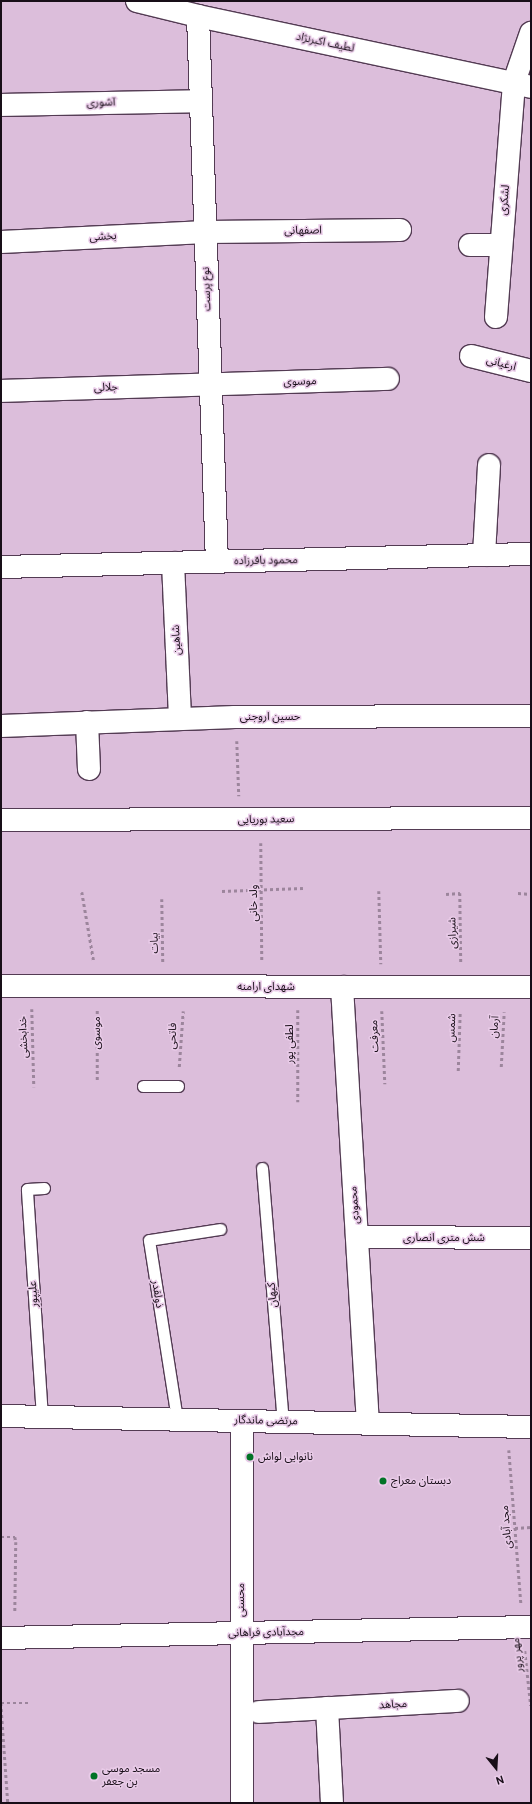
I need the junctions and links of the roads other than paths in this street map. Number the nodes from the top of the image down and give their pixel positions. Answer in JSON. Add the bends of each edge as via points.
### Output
{"nodes":[{"id":1,"x":136,"y":1,"type":"edge"},
{"id":2,"x":173,"y":5,"type":"edge"},
{"id":3,"x":198,"y":16,"type":"junction"},
{"id":4,"x":531,"y":33,"type":"edge"},
{"id":5,"x":523,"y":84,"type":"edge"},
{"id":6,"x":201,"y":101,"type":"junction"},
{"id":7,"x":1,"y":106,"type":"edge"},
{"id":8,"x":400,"y":230,"type":"dead end"},
{"id":9,"x":206,"y":232,"type":"junction"},
{"id":10,"x":1,"y":242,"type":"edge"},
{"id":11,"x":470,"y":245,"type":"dead end"},
{"id":12,"x":501,"y":245,"type":"junction"},
{"id":13,"x":496,"y":317,"type":"dead end"},
{"id":14,"x":470,"y":356,"type":"dead end"},
{"id":15,"x":531,"y":371,"type":"edge"},
{"id":16,"x":388,"y":380,"type":"dead end"},
{"id":17,"x":211,"y":385,"type":"junction"},
{"id":18,"x":1,"y":391,"type":"edge"},
{"id":19,"x":489,"y":465,"type":"dead end"},
{"id":20,"x":531,"y":554,"type":"edge"},
{"id":21,"x":484,"y":555,"type":"junction"},
{"id":22,"x":218,"y":562,"type":"junction"},
{"id":23,"x":173,"y":563,"type":"junction"},
{"id":24,"x":1,"y":567,"type":"edge"},
{"id":25,"x":531,"y":716,"type":"edge"},
{"id":26,"x":180,"y":718,"type":"junction"},
{"id":27,"x":87,"y":722,"type":"junction"},
{"id":28,"x":5,"y":726,"type":"edge"},
{"id":29,"x":90,"y":769,"type":"dead end"},
{"id":30,"x":531,"y":818,"type":"edge"},
{"id":31,"x":1,"y":820,"type":"edge"},
{"id":32,"x":1,"y":986,"type":"edge"},
{"id":33,"x":342,"y":987,"type":"junction"},
{"id":34,"x":531,"y":987,"type":"edge"},
{"id":35,"x":143,"y":1086,"type":"dead end"},
{"id":36,"x":178,"y":1086,"type":"road end"},
{"id":37,"x":262,"y":1168,"type":"dead end"},
{"id":38,"x":44,"y":1188,"type":"dead end"},
{"id":39,"x":220,"y":1229,"type":"dead end"},
{"id":40,"x":357,"y":1237,"type":"junction"},
{"id":41,"x":531,"y":1238,"type":"edge"},
{"id":42,"x":1,"y":1416,"type":"edge"},
{"id":43,"x":42,"y":1417,"type":"junction"},
{"id":44,"x":177,"y":1419,"type":"junction"},
{"id":45,"x":242,"y":1421,"type":"junction"},
{"id":46,"x":283,"y":1422,"type":"junction"},
{"id":47,"x":368,"y":1423,"type":"junction"},
{"id":48,"x":531,"y":1427,"type":"edge"},
{"id":49,"x":527,"y":1627,"type":"edge"},
{"id":50,"x":241,"y":1633,"type":"junction"},
{"id":51,"x":7,"y":1638,"type":"edge"},
{"id":52,"x":458,"y":1701,"type":"dead end"},
{"id":53,"x":327,"y":1708,"type":"junction"},
{"id":54,"x":259,"y":1712,"type":"dead end"},
{"id":55,"x":242,"y":1803,"type":"edge"},
{"id":56,"x":332,"y":1803,"type":"edge"}],
"edges":[{"from":1,"to":2,"type":"street","name":"لطیف اکبرنژاد"},
{"from":2,"to":3,"type":"street","name":"لطیف اکبرنژاد"},
{"from":3,"to":5,"type":"street","name":"لطیف اکبرنژاد"},
{"from":3,"to":6,"type":"street","name":"نوع پرست"},
{"from":4,"to":5,"type":"street","name":"لشکری"},
{"from":5,"to":12,"type":"street","name":"لشکری"},
{"from":6,"to":7,"type":"street","name":"آشوری"},
{"from":6,"to":9,"type":"street","name":"نوع پرست"},
{"from":8,"to":9,"type":"street","name":"اصفهانی"},
{"from":9,"to":10,"type":"street","name":"بخشی"},
{"from":9,"to":17,"type":"street","name":"نوع پرست"},
{"from":11,"to":12,"type":"street"},
{"from":12,"to":13,"type":"street","name":"لشکری"},
{"from":14,"to":15,"type":"street","name":"ارغیانی"},
{"from":16,"to":17,"type":"street","name":"موسوی"},
{"from":17,"to":18,"type":"street","name":"جلالی"},
{"from":17,"to":22,"type":"street","name":"نوع پرست"},
{"from":19,"to":21,"type":"street"},
{"from":20,"to":21,"type":"street","name":"محمود باقرزاده"},
{"from":21,"to":22,"type":"street","name":"محمود باقرزاده"},
{"from":22,"to":23,"type":"street","name":"محمود باقرزاده"},
{"from":23,"to":24,"type":"street","name":"محمود باقرزاده"},
{"from":23,"to":26,"type":"street","name":"شاهین"},
{"from":25,"to":26,"type":"street","name":"حسین اروجنی"},
{"from":26,"to":27,"type":"street","name":"حسین اروجنی"},
{"from":27,"to":28,"type":"street","name":"حسین اروجنی"},
{"from":27,"to":29,"type":"street"},
{"from":30,"to":31,"type":"street","name":"سعید بوریایی"},
{"from":32,"to":33,"type":"street","name":"شهدای ارامنه"},
{"from":33,"to":34,"type":"street","name":"شهدای ارامنه"},
{"from":33,"to":40,"type":"street","name":"محمودی"},
{"from":35,"to":36,"type":"lane"},
{"from":37,"to":46,"type":"lane","name":"کیهان"},
{"from":38,"to":43,"type":"lane","name":"علیپور","via":[[27,1189]]},
{"from":39,"to":44,"type":"lane","name":"ذولقدر","via":[[148,1240]]},
{"from":40,"to":41,"type":"street","name":"شش متری انصاری"},
{"from":40,"to":47,"type":"street","name":"محمودی"},
{"from":42,"to":43,"type":"street","name":"مرتضی ماندگار"},
{"from":43,"to":44,"type":"street","name":"مرتضی ماندگار"},
{"from":44,"to":45,"type":"street","name":"مرتضی ماندگار"},
{"from":45,"to":46,"type":"street","name":"مرتضی ماندگار"},
{"from":45,"to":50,"type":"street","name":"محسنی"},
{"from":46,"to":47,"type":"street","name":"مرتضی ماندگار"},
{"from":47,"to":48,"type":"street","name":"مرتضی ماندگار"},
{"from":49,"to":50,"type":"street","name":"مجدآبادی فراهانی"},
{"from":50,"to":51,"type":"street","name":"مجدآبادی فراهانی"},
{"from":50,"to":55,"type":"street","name":"محسنی"},
{"from":52,"to":53,"type":"street","name":"مجاهد"},
{"from":53,"to":54,"type":"street","name":"مجاهد"},
{"from":53,"to":56,"type":"street"}]}
